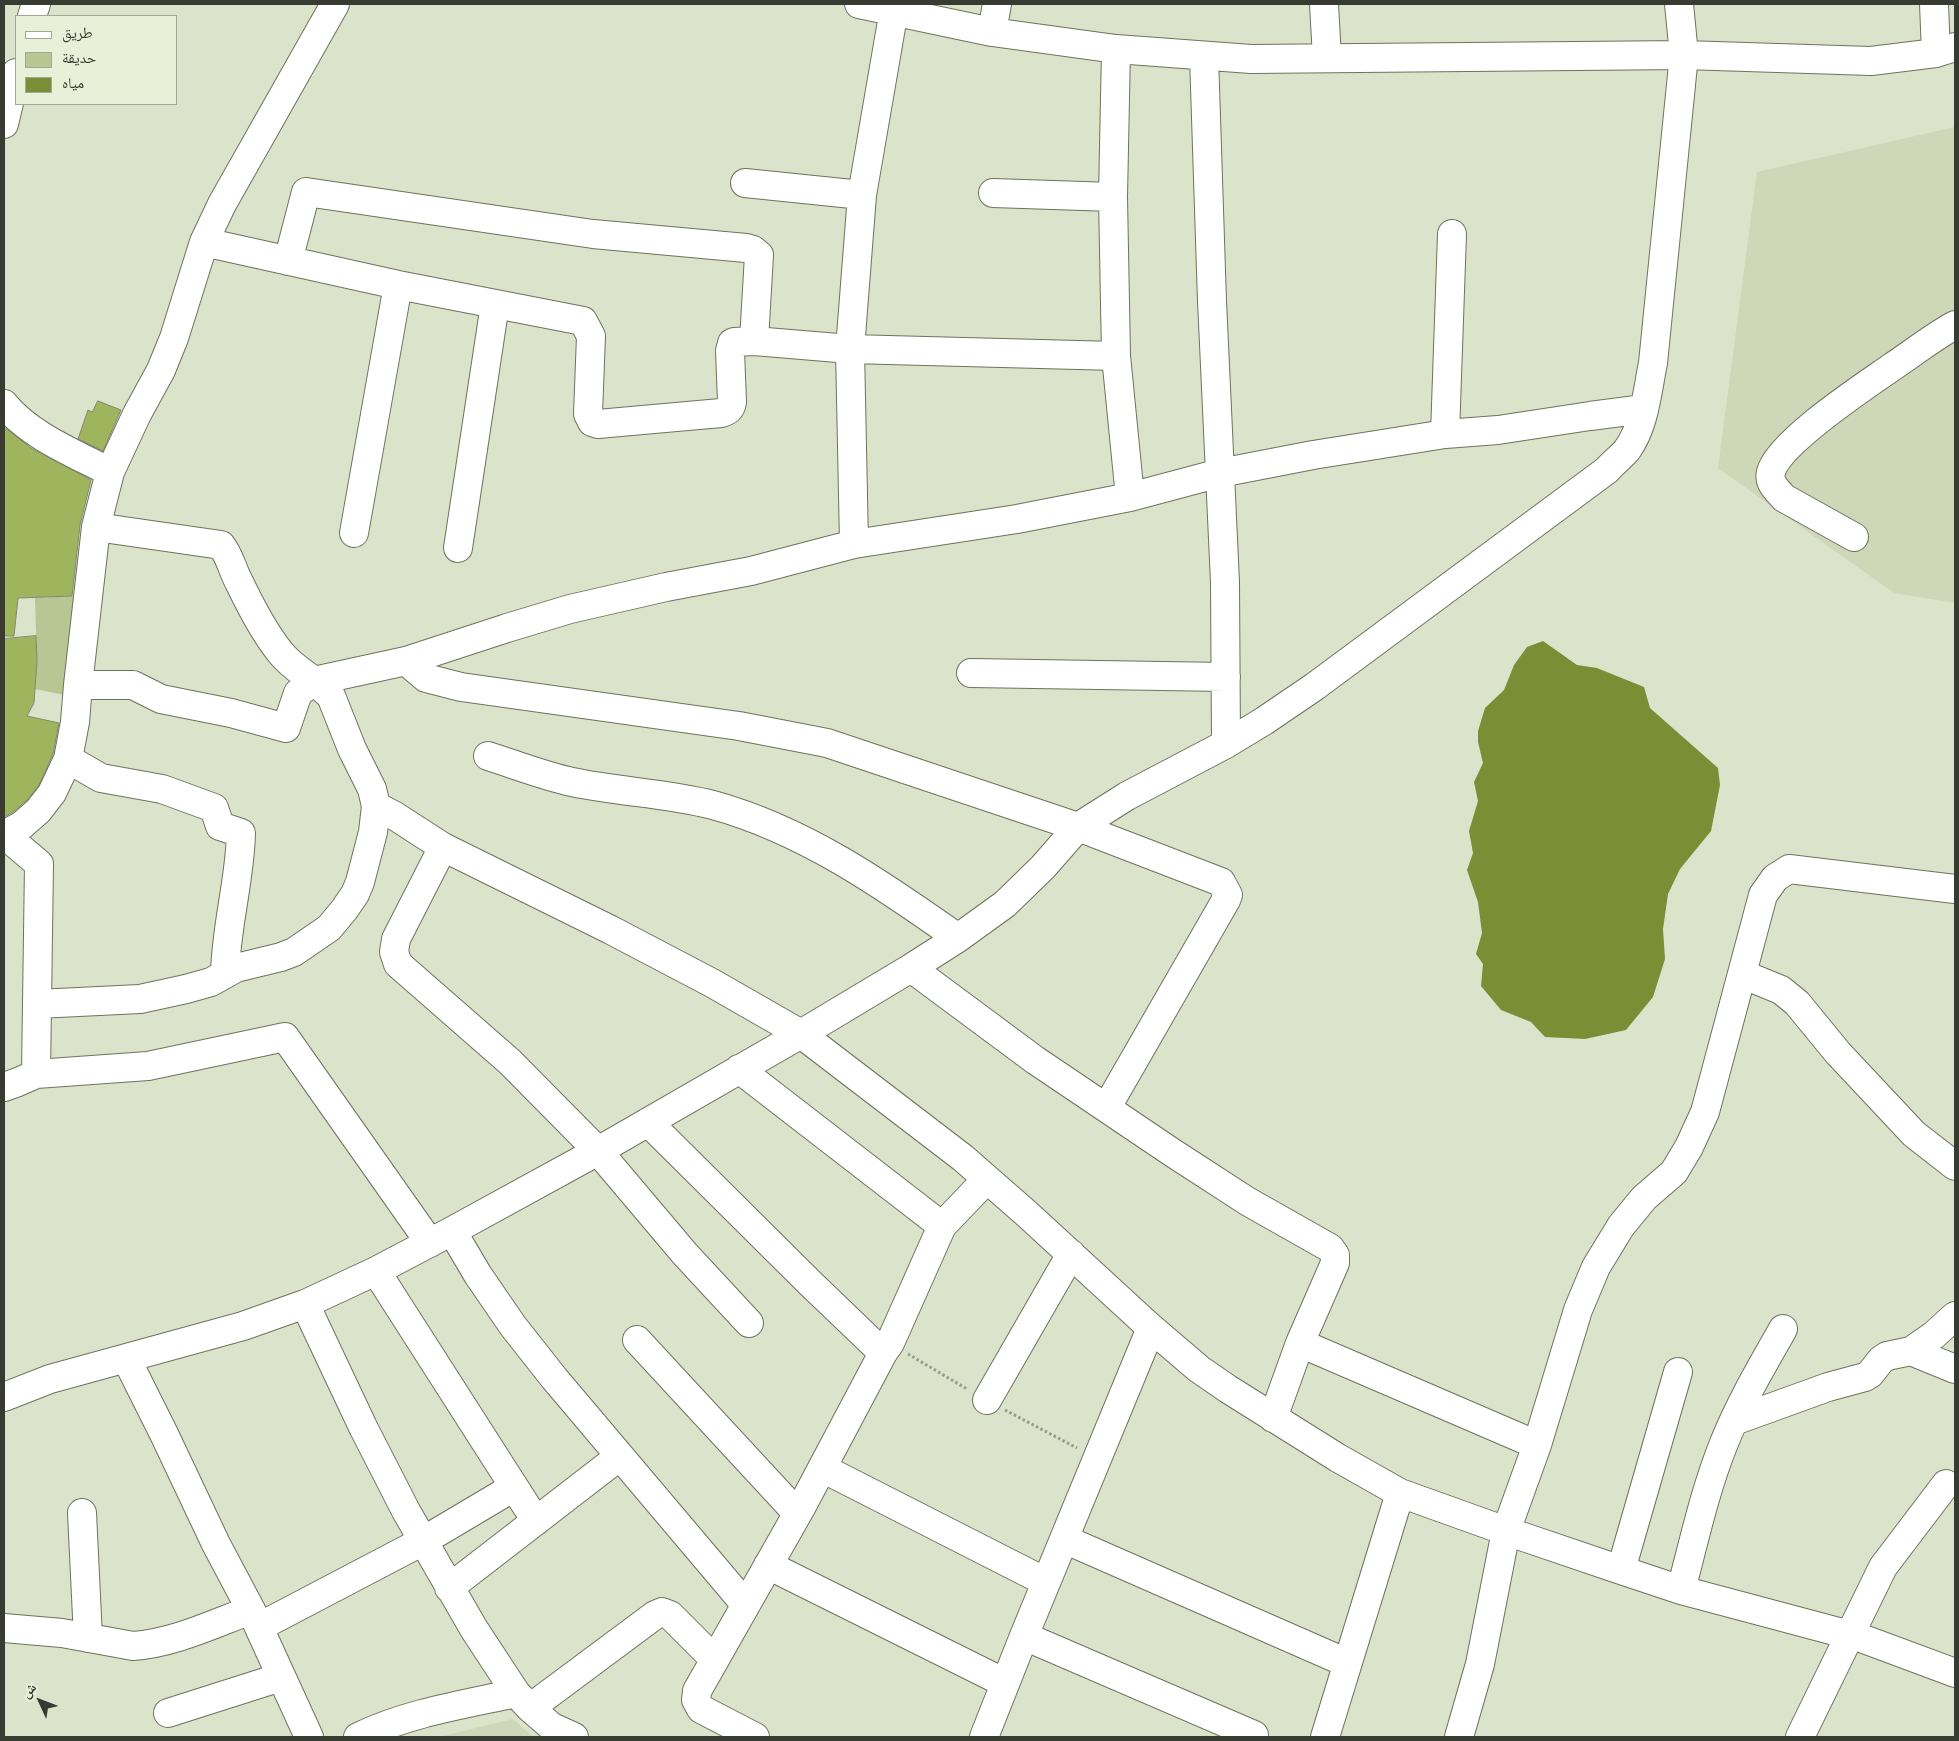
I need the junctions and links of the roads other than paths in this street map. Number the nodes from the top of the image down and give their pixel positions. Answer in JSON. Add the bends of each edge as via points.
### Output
{"nodes":[{"id":1,"x":335,"y":4,"type":"edge"},
{"id":2,"x":859,"y":4,"type":"edge"},
{"id":3,"x":997,"y":4,"type":"edge"},
{"id":4,"x":1324,"y":4,"type":"edge"},
{"id":5,"x":1679,"y":4,"type":"edge"},
{"id":6,"x":1934,"y":4,"type":"edge"},
{"id":7,"x":894,"y":7,"type":"edge"},
{"id":8,"x":992,"y":32,"type":"junction"},
{"id":9,"x":1116,"y":49,"type":"junction"},
{"id":10,"x":1946,"y":50,"type":"edge"},
{"id":11,"x":1684,"y":55,"type":"junction"},
{"id":12,"x":1204,"y":56,"type":"junction"},
{"id":13,"x":1327,"y":58,"type":"junction"},
{"id":14,"x":15,"y":77,"type":"edge"},
{"id":15,"x":4,"y":124,"type":"edge"},
{"id":16,"x":745,"y":183,"type":"dead end"},
{"id":17,"x":994,"y":192,"type":"dead end"},
{"id":18,"x":862,"y":195,"type":"junction"},
{"id":19,"x":1113,"y":197,"type":"junction"},
{"id":20,"x":1452,"y":234,"type":"dead end"},
{"id":21,"x":204,"y":242,"type":"junction"},
{"id":22,"x":288,"y":260,"type":"junction"},
{"id":23,"x":398,"y":285,"type":"junction"},
{"id":24,"x":495,"y":304,"type":"junction"},
{"id":25,"x":1955,"y":325,"type":"edge"},
{"id":26,"x":754,"y":341,"type":"junction"},
{"id":27,"x":850,"y":349,"type":"junction"},
{"id":28,"x":1116,"y":356,"type":"junction"},
{"id":29,"x":4,"y":404,"type":"edge"},
{"id":30,"x":1644,"y":409,"type":"junction"},
{"id":31,"x":1445,"y":434,"type":"junction"},
{"id":32,"x":110,"y":472,"type":"junction"},
{"id":33,"x":1220,"y":473,"type":"junction"},
{"id":34,"x":1130,"y":497,"type":"junction"},
{"id":35,"x":96,"y":527,"type":"junction"},
{"id":36,"x":354,"y":534,"type":"dead end"},
{"id":37,"x":1854,"y":537,"type":"dead end"},
{"id":38,"x":854,"y":544,"type":"junction"},
{"id":39,"x":458,"y":548,"type":"dead end"},
{"id":40,"x":406,"y":661,"type":"junction"},
{"id":41,"x":971,"y":674,"type":"dead end"},
{"id":42,"x":1226,"y":676,"type":"junction"},
{"id":43,"x":314,"y":682,"type":"junction"},
{"id":44,"x":78,"y":685,"type":"junction"},
{"id":45,"x":1226,"y":744,"type":"junction"},
{"id":46,"x":488,"y":756,"type":"dead end"},
{"id":47,"x":68,"y":759,"type":"junction"},
{"id":48,"x":376,"y":806,"type":"junction"},
{"id":49,"x":1078,"y":827,"type":"junction"},
{"id":50,"x":4,"y":835,"type":"edge"},
{"id":51,"x":443,"y":847,"type":"junction"},
{"id":52,"x":1955,"y":889,"type":"edge"},
{"id":53,"x":958,"y":938,"type":"junction"},
{"id":54,"x":911,"y":968,"type":"junction"},
{"id":55,"x":225,"y":973,"type":"junction"},
{"id":56,"x":1742,"y":974,"type":"junction"},
{"id":57,"x":37,"y":1004,"type":"junction"},
{"id":58,"x":801,"y":1034,"type":"junction"},
{"id":59,"x":739,"y":1069,"type":"junction"},
{"id":60,"x":36,"y":1074,"type":"junction"},
{"id":61,"x":4,"y":1086,"type":"edge"},
{"id":62,"x":1107,"y":1108,"type":"junction"},
{"id":63,"x":648,"y":1122,"type":"junction"},
{"id":64,"x":598,"y":1151,"type":"junction"},
{"id":65,"x":1955,"y":1166,"type":"edge"},
{"id":66,"x":987,"y":1179,"type":"junction"},
{"id":67,"x":942,"y":1226,"type":"junction"},
{"id":68,"x":441,"y":1237,"type":"junction"},
{"id":69,"x":1071,"y":1254,"type":"junction"},
{"id":70,"x":376,"y":1271,"type":"junction"},
{"id":71,"x":305,"y":1304,"type":"junction"},
{"id":72,"x":1955,"y":1316,"type":"edge"},
{"id":73,"x":749,"y":1323,"type":"dead end"},
{"id":74,"x":1151,"y":1328,"type":"junction"},
{"id":75,"x":1783,"y":1328,"type":"dead end"},
{"id":76,"x":637,"y":1340,"type":"dead end"},
{"id":77,"x":1300,"y":1343,"type":"junction"},
{"id":78,"x":1911,"y":1351,"type":"junction"},
{"id":79,"x":883,"y":1353,"type":"junction"},
{"id":80,"x":126,"y":1358,"type":"junction"},
{"id":81,"x":1955,"y":1369,"type":"edge"},
{"id":82,"x":1678,"y":1372,"type":"dead end"},
{"id":83,"x":4,"y":1397,"type":"edge"},
{"id":84,"x":987,"y":1400,"type":"dead end"},
{"id":85,"x":1273,"y":1418,"type":"junction"},
{"id":86,"x":1734,"y":1421,"type":"junction"},
{"id":87,"x":1537,"y":1445,"type":"junction"},
{"id":88,"x":620,"y":1456,"type":"junction"},
{"id":89,"x":822,"y":1468,"type":"junction"},
{"id":90,"x":1946,"y":1484,"type":"dead end"},
{"id":91,"x":514,"y":1487,"type":"junction"},
{"id":92,"x":1400,"y":1493,"type":"junction"},
{"id":93,"x":82,"y":1513,"type":"dead end"},
{"id":94,"x":797,"y":1513,"type":"junction"},
{"id":95,"x":536,"y":1521,"type":"junction"},
{"id":96,"x":1506,"y":1532,"type":"junction"},
{"id":97,"x":1064,"y":1539,"type":"junction"},
{"id":98,"x":423,"y":1541,"type":"junction"},
{"id":99,"x":768,"y":1565,"type":"junction"},
{"id":100,"x":1621,"y":1570,"type":"junction"},
{"id":101,"x":1046,"y":1582,"type":"junction"},
{"id":102,"x":449,"y":1588,"type":"junction"},
{"id":103,"x":1682,"y":1590,"type":"junction"},
{"id":104,"x":745,"y":1604,"type":"junction"},
{"id":105,"x":255,"y":1619,"type":"junction"},
{"id":106,"x":4,"y":1628,"type":"edge"},
{"id":107,"x":1850,"y":1635,"type":"junction"},
{"id":108,"x":1024,"y":1636,"type":"junction"},
{"id":109,"x":88,"y":1638,"type":"junction"},
{"id":110,"x":714,"y":1659,"type":"junction"},
{"id":111,"x":1347,"y":1663,"type":"junction"},
{"id":112,"x":1955,"y":1673,"type":"edge"},
{"id":113,"x":281,"y":1676,"type":"junction"},
{"id":114,"x":1005,"y":1683,"type":"junction"},
{"id":115,"x":523,"y":1701,"type":"junction"},
{"id":116,"x":168,"y":1714,"type":"dead end"},
{"id":117,"x":1254,"y":1735,"type":"dead end"},
{"id":118,"x":310,"y":1737,"type":"edge"},
{"id":119,"x":358,"y":1737,"type":"edge"},
{"id":120,"x":574,"y":1737,"type":"edge"},
{"id":121,"x":755,"y":1737,"type":"edge"},
{"id":122,"x":984,"y":1737,"type":"edge"},
{"id":123,"x":1325,"y":1737,"type":"edge"},
{"id":124,"x":1459,"y":1737,"type":"edge"},
{"id":125,"x":1800,"y":1737,"type":"edge"}],
"edges":[{"from":1,"to":21,"type":"street","via":[[239,171]]},
{"from":2,"to":7,"type":"street"},
{"from":3,"to":8,"type":"street"},
{"from":4,"to":13,"type":"street"},
{"from":5,"to":11,"type":"street"},
{"from":6,"to":10,"type":"street"},
{"from":7,"to":8,"type":"street"},
{"from":7,"to":18,"type":"street"},
{"from":8,"to":9,"type":"street"},
{"from":9,"to":12,"type":"street"},
{"from":9,"to":19,"type":"street"},
{"from":10,"to":11,"type":"street","via":[[1871,61]]},
{"from":11,"to":13,"type":"street"},
{"from":11,"to":30,"type":"street","via":[[1653,363]]},
{"from":12,"to":13,"type":"street"},
{"from":12,"to":33,"type":"street"},
{"from":14,"to":15,"type":"street"},
{"from":16,"to":18,"type":"street"},
{"from":17,"to":19,"type":"street"},
{"from":18,"to":27,"type":"street"},
{"from":19,"to":28,"type":"street"},
{"from":20,"to":31,"type":"street"},
{"from":21,"to":22,"type":"street"},
{"from":21,"to":32,"type":"street","via":[[174,338]]},
{"from":22,"to":23,"type":"street"},
{"from":22,"to":26,"type":"street","via":[[306,192],[593,234],[746,248],[759,255]]},
{"from":23,"to":24,"type":"street"},
{"from":23,"to":36,"type":"street"},
{"from":24,"to":26,"type":"street","via":[[583,321],[591,336],[588,414],[592,422],[598,424],[725,412],[732,407],[731,345]]},
{"from":24,"to":39,"type":"street"},
{"from":25,"to":37,"type":"street","via":[[1813,424],[1771,471],[1771,481],[1784,498]]},
{"from":26,"to":27,"type":"street"},
{"from":27,"to":28,"type":"street"},
{"from":27,"to":38,"type":"street"},
{"from":28,"to":34,"type":"street"},
{"from":29,"to":32,"type":"street","via":[[13,415],[42,436]]},
{"from":30,"to":31,"type":"street","via":[[1498,430]]},
{"from":30,"to":45,"type":"street","via":[[1626,450],[1599,476],[1314,687]]},
{"from":31,"to":33,"type":"street"},
{"from":32,"to":35,"type":"street"},
{"from":33,"to":34,"type":"street"},
{"from":33,"to":42,"type":"street","via":[[1226,582]]},
{"from":34,"to":38,"type":"street","via":[[1017,519]]},
{"from":35,"to":43,"type":"street","via":[[221,544],[279,651]]},
{"from":35,"to":44,"type":"street"},
{"from":38,"to":40,"type":"street","via":[[752,572],[666,587],[570,610]]},
{"from":40,"to":43,"type":"street"},
{"from":40,"to":49,"type":"street","via":[[426,678],[461,687],[739,726],[827,744]]},
{"from":41,"to":42,"type":"street"},
{"from":42,"to":45,"type":"street"},
{"from":43,"to":44,"type":"street","via":[[298,693],[286,728],[231,712],[161,699],[133,685]]},
{"from":43,"to":48,"type":"street","via":[[331,696],[372,789]]},
{"from":44,"to":47,"type":"street"},
{"from":45,"to":49,"type":"street","via":[[1127,796]]},
{"from":46,"to":53,"type":"street","via":[[570,782],[675,797],[770,824],[818,848],[901,898]]},
{"from":47,"to":50,"type":"street","via":[[52,793],[38,811]]},
{"from":47,"to":55,"type":"street","via":[[101,778],[162,789],[214,808],[220,826],[241,833]]},
{"from":48,"to":51,"type":"street"},
{"from":48,"to":55,"type":"street","via":[[373,832],[355,894],[329,928],[294,952],[249,963]]},
{"from":49,"to":53,"type":"street","via":[[1005,904]]},
{"from":49,"to":62,"type":"street","via":[[1221,882],[1228,895]]},
{"from":50,"to":57,"type":"street","via":[[39,864]]},
{"from":51,"to":58,"type":"street","via":[[619,934]]},
{"from":51,"to":64,"type":"street","via":[[396,939],[394,952],[398,964],[510,1062]]},
{"from":52,"to":56,"type":"street","via":[[1789,869],[1775,878],[1763,895]]},
{"from":53,"to":54,"type":"street"},
{"from":54,"to":58,"type":"street"},
{"from":54,"to":62,"type":"street"},
{"from":55,"to":57,"type":"street","via":[[211,982],[186,990],[140,999]]},
{"from":56,"to":65,"type":"street","via":[[1781,990],[1797,1003],[1838,1053],[1914,1134]]},
{"from":56,"to":87,"type":"street","via":[[1705,1112],[1674,1172],[1626,1219],[1596,1267],[1578,1310]]},
{"from":57,"to":60,"type":"street"},
{"from":58,"to":59,"type":"street"},
{"from":58,"to":66,"type":"street"},
{"from":59,"to":63,"type":"street"},
{"from":59,"to":67,"type":"street"},
{"from":60,"to":61,"type":"street"},
{"from":60,"to":68,"type":"street","via":[[148,1066],[285,1037]]},
{"from":62,"to":77,"type":"street","via":[[1247,1201],[1330,1248],[1335,1255],[1335,1263]]},
{"from":63,"to":64,"type":"street"},
{"from":63,"to":79,"type":"street"},
{"from":64,"to":68,"type":"street"},
{"from":64,"to":73,"type":"street","via":[[685,1254]]},
{"from":66,"to":67,"type":"street"},
{"from":66,"to":69,"type":"street"},
{"from":67,"to":79,"type":"street"},
{"from":68,"to":70,"type":"street"},
{"from":68,"to":88,"type":"street","via":[[478,1275],[513,1326]]},
{"from":69,"to":74,"type":"street"},
{"from":69,"to":84,"type":"street"},
{"from":70,"to":71,"type":"street"},
{"from":70,"to":91,"type":"street"},
{"from":71,"to":80,"type":"street","via":[[243,1326]]},
{"from":71,"to":98,"type":"street","via":[[362,1428]]},
{"from":72,"to":78,"type":"street"},
{"from":74,"to":85,"type":"street","via":[[1199,1369]]},
{"from":74,"to":97,"type":"street"},
{"from":75,"to":86,"type":"street"},
{"from":76,"to":94,"type":"street"},
{"from":77,"to":85,"type":"street"},
{"from":77,"to":87,"type":"street"},
{"from":78,"to":81,"type":"street"},
{"from":78,"to":86,"type":"street","via":[[1887,1356],[1864,1377]]},
{"from":79,"to":89,"type":"street"},
{"from":80,"to":83,"type":"street","via":[[50,1379]]},
{"from":80,"to":105,"type":"street"},
{"from":82,"to":100,"type":"street"},
{"from":85,"to":92,"type":"street"},
{"from":86,"to":103,"type":"street","via":[[1707,1493]]},
{"from":87,"to":96,"type":"street"},
{"from":88,"to":95,"type":"street"},
{"from":88,"to":104,"type":"street"},
{"from":89,"to":94,"type":"street"},
{"from":89,"to":101,"type":"street"},
{"from":90,"to":107,"type":"street","via":[[1883,1567]]},
{"from":91,"to":95,"type":"street"},
{"from":91,"to":98,"type":"street"},
{"from":92,"to":96,"type":"street"},
{"from":92,"to":111,"type":"street"},
{"from":93,"to":109,"type":"street"},
{"from":94,"to":99,"type":"street"},
{"from":95,"to":102,"type":"street"},
{"from":96,"to":100,"type":"street"},
{"from":96,"to":124,"type":"street","via":[[1480,1664]]},
{"from":97,"to":101,"type":"street"},
{"from":97,"to":111,"type":"street"},
{"from":98,"to":102,"type":"street"},
{"from":98,"to":105,"type":"street"},
{"from":99,"to":104,"type":"street"},
{"from":99,"to":114,"type":"street"},
{"from":100,"to":103,"type":"street"},
{"from":101,"to":108,"type":"street"},
{"from":102,"to":115,"type":"street"},
{"from":103,"to":107,"type":"street"},
{"from":104,"to":110,"type":"street"},
{"from":105,"to":109,"type":"street","via":[[155,1644],[133,1646]]},
{"from":105,"to":113,"type":"street"},
{"from":106,"to":109,"type":"street"},
{"from":107,"to":112,"type":"street"},
{"from":107,"to":125,"type":"street"},
{"from":108,"to":114,"type":"street"},
{"from":108,"to":117,"type":"street"},
{"from":110,"to":115,"type":"street","via":[[670,1615],[662,1612]]},
{"from":110,"to":121,"type":"street","via":[[697,1691],[696,1700],[702,1709]]},
{"from":111,"to":123,"type":"street"},
{"from":113,"to":116,"type":"street"},
{"from":113,"to":118,"type":"street"},
{"from":114,"to":122,"type":"street"},
{"from":115,"to":119,"type":"street","via":[[407,1717]]},
{"from":115,"to":120,"type":"street","via":[[552,1727]]}]}
